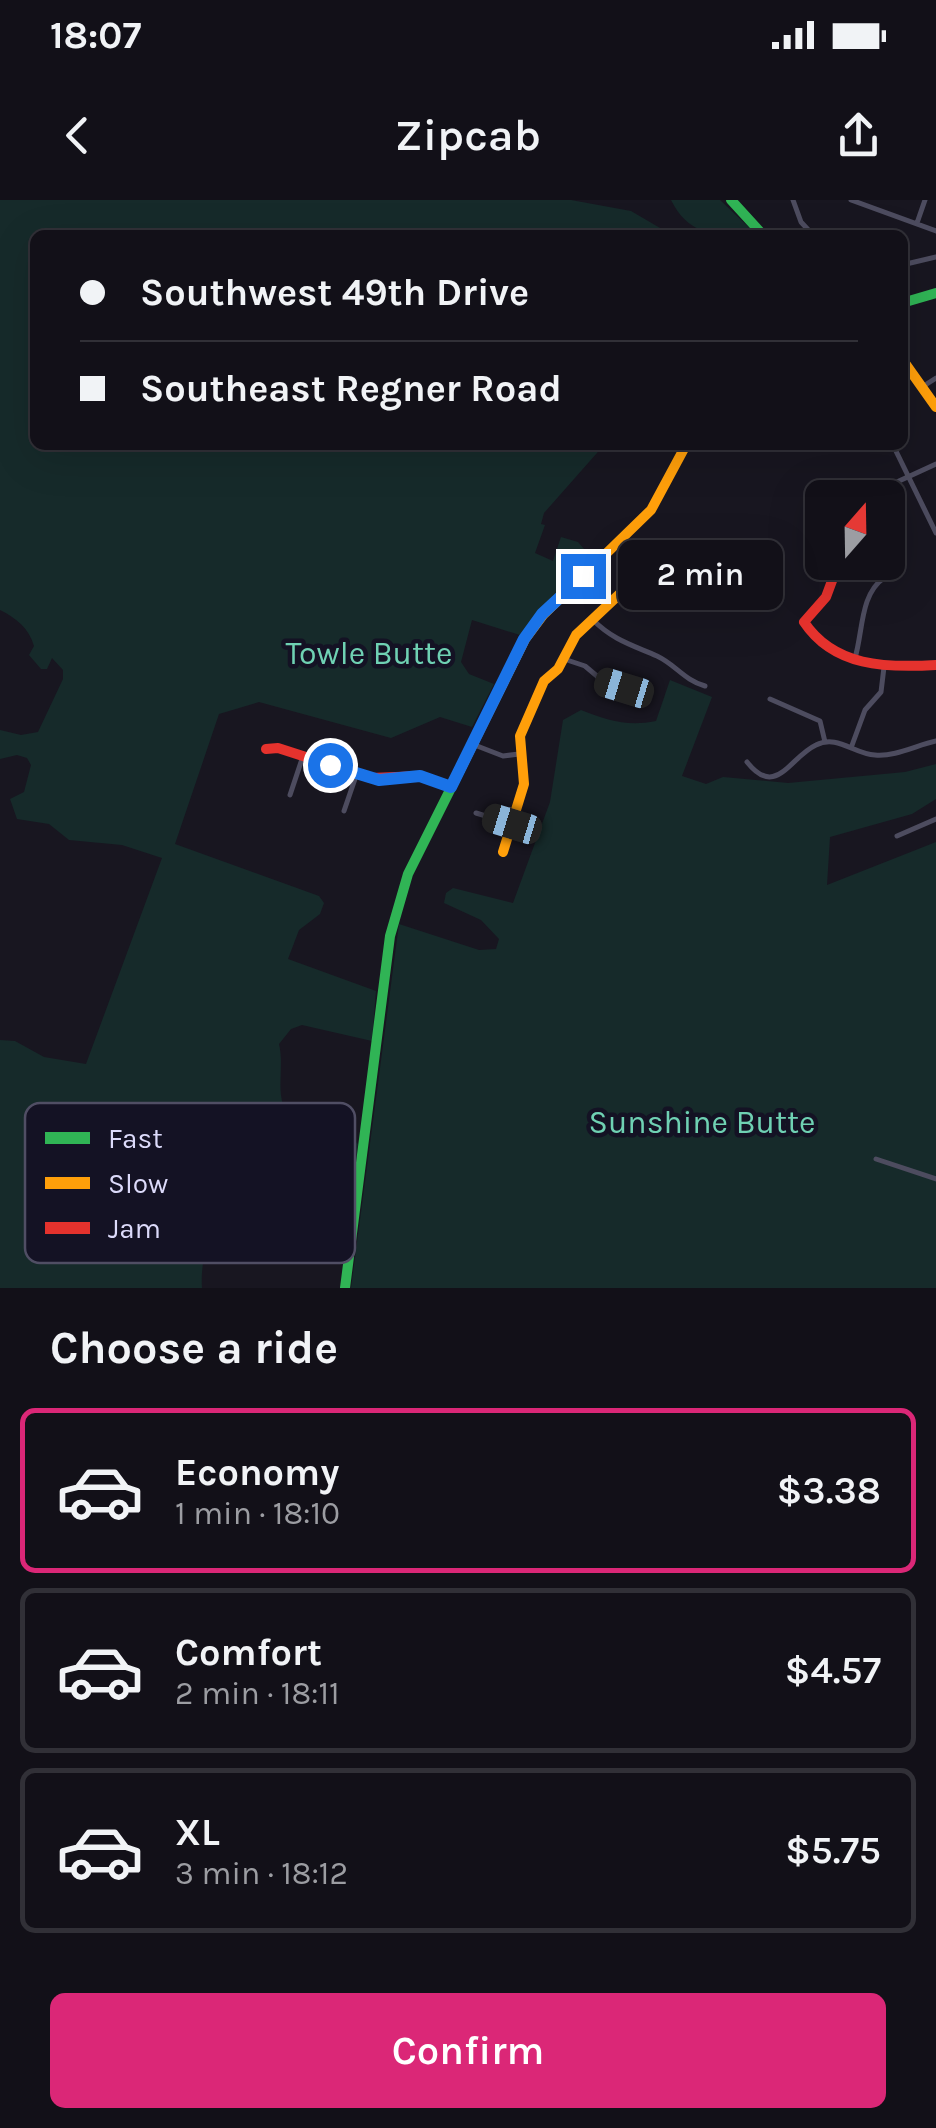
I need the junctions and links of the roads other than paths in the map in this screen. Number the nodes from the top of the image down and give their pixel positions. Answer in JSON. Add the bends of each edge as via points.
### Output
{"nodes":[{"id":1,"x":730,"y":200,"type":"edge"},
{"id":2,"x":793,"y":200,"type":"edge"},
{"id":3,"x":850,"y":200,"type":"edge"},
{"id":4,"x":925,"y":200,"type":"edge"},
{"id":5,"x":916,"y":224,"type":"junction"},
{"id":6,"x":758,"y":230,"type":"edge"},
{"id":7,"x":808,"y":230,"type":"edge"},
{"id":8,"x":936,"y":230,"type":"edge"},
{"id":9,"x":936,"y":257,"type":"edge"},
{"id":10,"x":908,"y":264,"type":"edge"},
{"id":11,"x":936,"y":293,"type":"edge"},
{"id":12,"x":908,"y":300,"type":"edge"},
{"id":13,"x":908,"y":367,"type":"edge"},
{"id":14,"x":936,"y":378,"type":"edge"},
{"id":15,"x":922,"y":387,"type":"junction"},
{"id":16,"x":936,"y":407,"type":"edge"},
{"id":17,"x":683,"y":450,"type":"edge"},
{"id":18,"x":896,"y":450,"type":"edge"},
{"id":19,"x":936,"y":464,"type":"edge"},
{"id":20,"x":911,"y":478,"type":"junction"},
{"id":21,"x":905,"y":480,"type":"edge"},
{"id":22,"x":936,"y":533,"type":"edge"},
{"id":23,"x":707,"y":547,"type":"dead end"},
{"id":24,"x":583,"y":576,"type":"junction"},
{"id":25,"x":832,"y":580,"type":"edge"},
{"id":26,"x":881,"y":580,"type":"edge"},
{"id":27,"x":610,"y":603,"type":"junction"},
{"id":28,"x":593,"y":620,"type":"junction"},
{"id":29,"x":855,"y":658,"type":"junction"},
{"id":30,"x":564,"y":659,"type":"junction"},
{"id":31,"x":936,"y":665,"type":"edge"},
{"id":32,"x":884,"y":668,"type":"junction"},
{"id":33,"x":705,"y":686,"type":"dead end"},
{"id":34,"x":630,"y":693,"type":"dead end"},
{"id":35,"x":770,"y":699,"type":"dead end"},
{"id":36,"x":936,"y":741,"type":"edge"},
{"id":37,"x":825,"y":742,"type":"junction"},
{"id":38,"x":472,"y":744,"type":"junction"},
{"id":39,"x":851,"y":748,"type":"junction"},
{"id":40,"x":266,"y":749,"type":"dead end"},
{"id":41,"x":519,"y":754,"type":"junction"},
{"id":42,"x":303,"y":756,"type":"junction"},
{"id":43,"x":747,"y":762,"type":"dead end"},
{"id":44,"x":357,"y":773,"type":"junction"},
{"id":45,"x":451,"y":787,"type":"junction"},
{"id":46,"x":290,"y":795,"type":"dead end"},
{"id":47,"x":344,"y":812,"type":"dead end"},
{"id":48,"x":476,"y":813,"type":"dead end"},
{"id":49,"x":936,"y":819,"type":"edge"},
{"id":50,"x":512,"y":824,"type":"junction"},
{"id":51,"x":897,"y":836,"type":"dead end"},
{"id":52,"x":504,"y":852,"type":"dead end"},
{"id":53,"x":876,"y":1159,"type":"dead end"},
{"id":54,"x":936,"y":1179,"type":"edge"},
{"id":55,"x":355,"y":1211,"type":"edge"},
{"id":56,"x":348,"y":1263,"type":"edge"},
{"id":57,"x":345,"y":1288,"type":"edge"}],
"edges":[{"from":1,"to":6,"type":"main road"},
{"from":2,"to":7,"type":"street"},
{"from":3,"to":5,"type":"street"},
{"from":4,"to":5,"type":"street"},
{"from":5,"to":8,"type":"street"},
{"from":9,"to":10,"type":"street"},
{"from":11,"to":12,"type":"main road"},
{"from":13,"to":15,"type":"main road"},
{"from":14,"to":15,"type":"street"},
{"from":15,"to":16,"type":"main road"},
{"from":17,"to":24,"type":"main road","via":[[651,510]]},
{"from":18,"to":20,"type":"street"},
{"from":19,"to":20,"type":"street"},
{"from":20,"to":21,"type":"street"},
{"from":20,"to":22,"type":"street"},
{"from":23,"to":27,"type":"main road","via":[[675,544]]},
{"from":24,"to":27,"type":"street"},
{"from":24,"to":38,"type":"main road","via":[[530,631]]},
{"from":25,"to":29,"type":"main road","via":[[804,622],[824,646]]},
{"from":26,"to":29,"type":"street","via":[[868,597]]},
{"from":27,"to":28,"type":"main road"},
{"from":28,"to":30,"type":"main road"},
{"from":28,"to":33,"type":"street","via":[[614,640],[658,656],[682,678]]},
{"from":29,"to":32,"type":"main road"},
{"from":30,"to":34,"type":"street"},
{"from":30,"to":41,"type":"main road","via":[[538,689]]},
{"from":31,"to":32,"type":"main road"},
{"from":32,"to":39,"type":"street","via":[[881,692],[865,710]]},
{"from":35,"to":37,"type":"street","via":[[820,721]]},
{"from":36,"to":39,"type":"street","via":[[885,754]]},
{"from":37,"to":39,"type":"street"},
{"from":37,"to":43,"type":"street","via":[[778,775],[760,776]]},
{"from":38,"to":41,"type":"street","via":[[503,756]]},
{"from":38,"to":45,"type":"main road"},
{"from":40,"to":42,"type":"main road"},
{"from":41,"to":50,"type":"main road","via":[[524,784]]},
{"from":42,"to":44,"type":"main road"},
{"from":42,"to":46,"type":"street"},
{"from":44,"to":45,"type":"main road","via":[[379,780],[420,776]]},
{"from":44,"to":47,"type":"street"},
{"from":45,"to":55,"type":"main road","via":[[393,920]]},
{"from":48,"to":50,"type":"street"},
{"from":49,"to":51,"type":"street"},
{"from":50,"to":52,"type":"main road"},
{"from":53,"to":54,"type":"street"},
{"from":56,"to":57,"type":"main road"}]}
